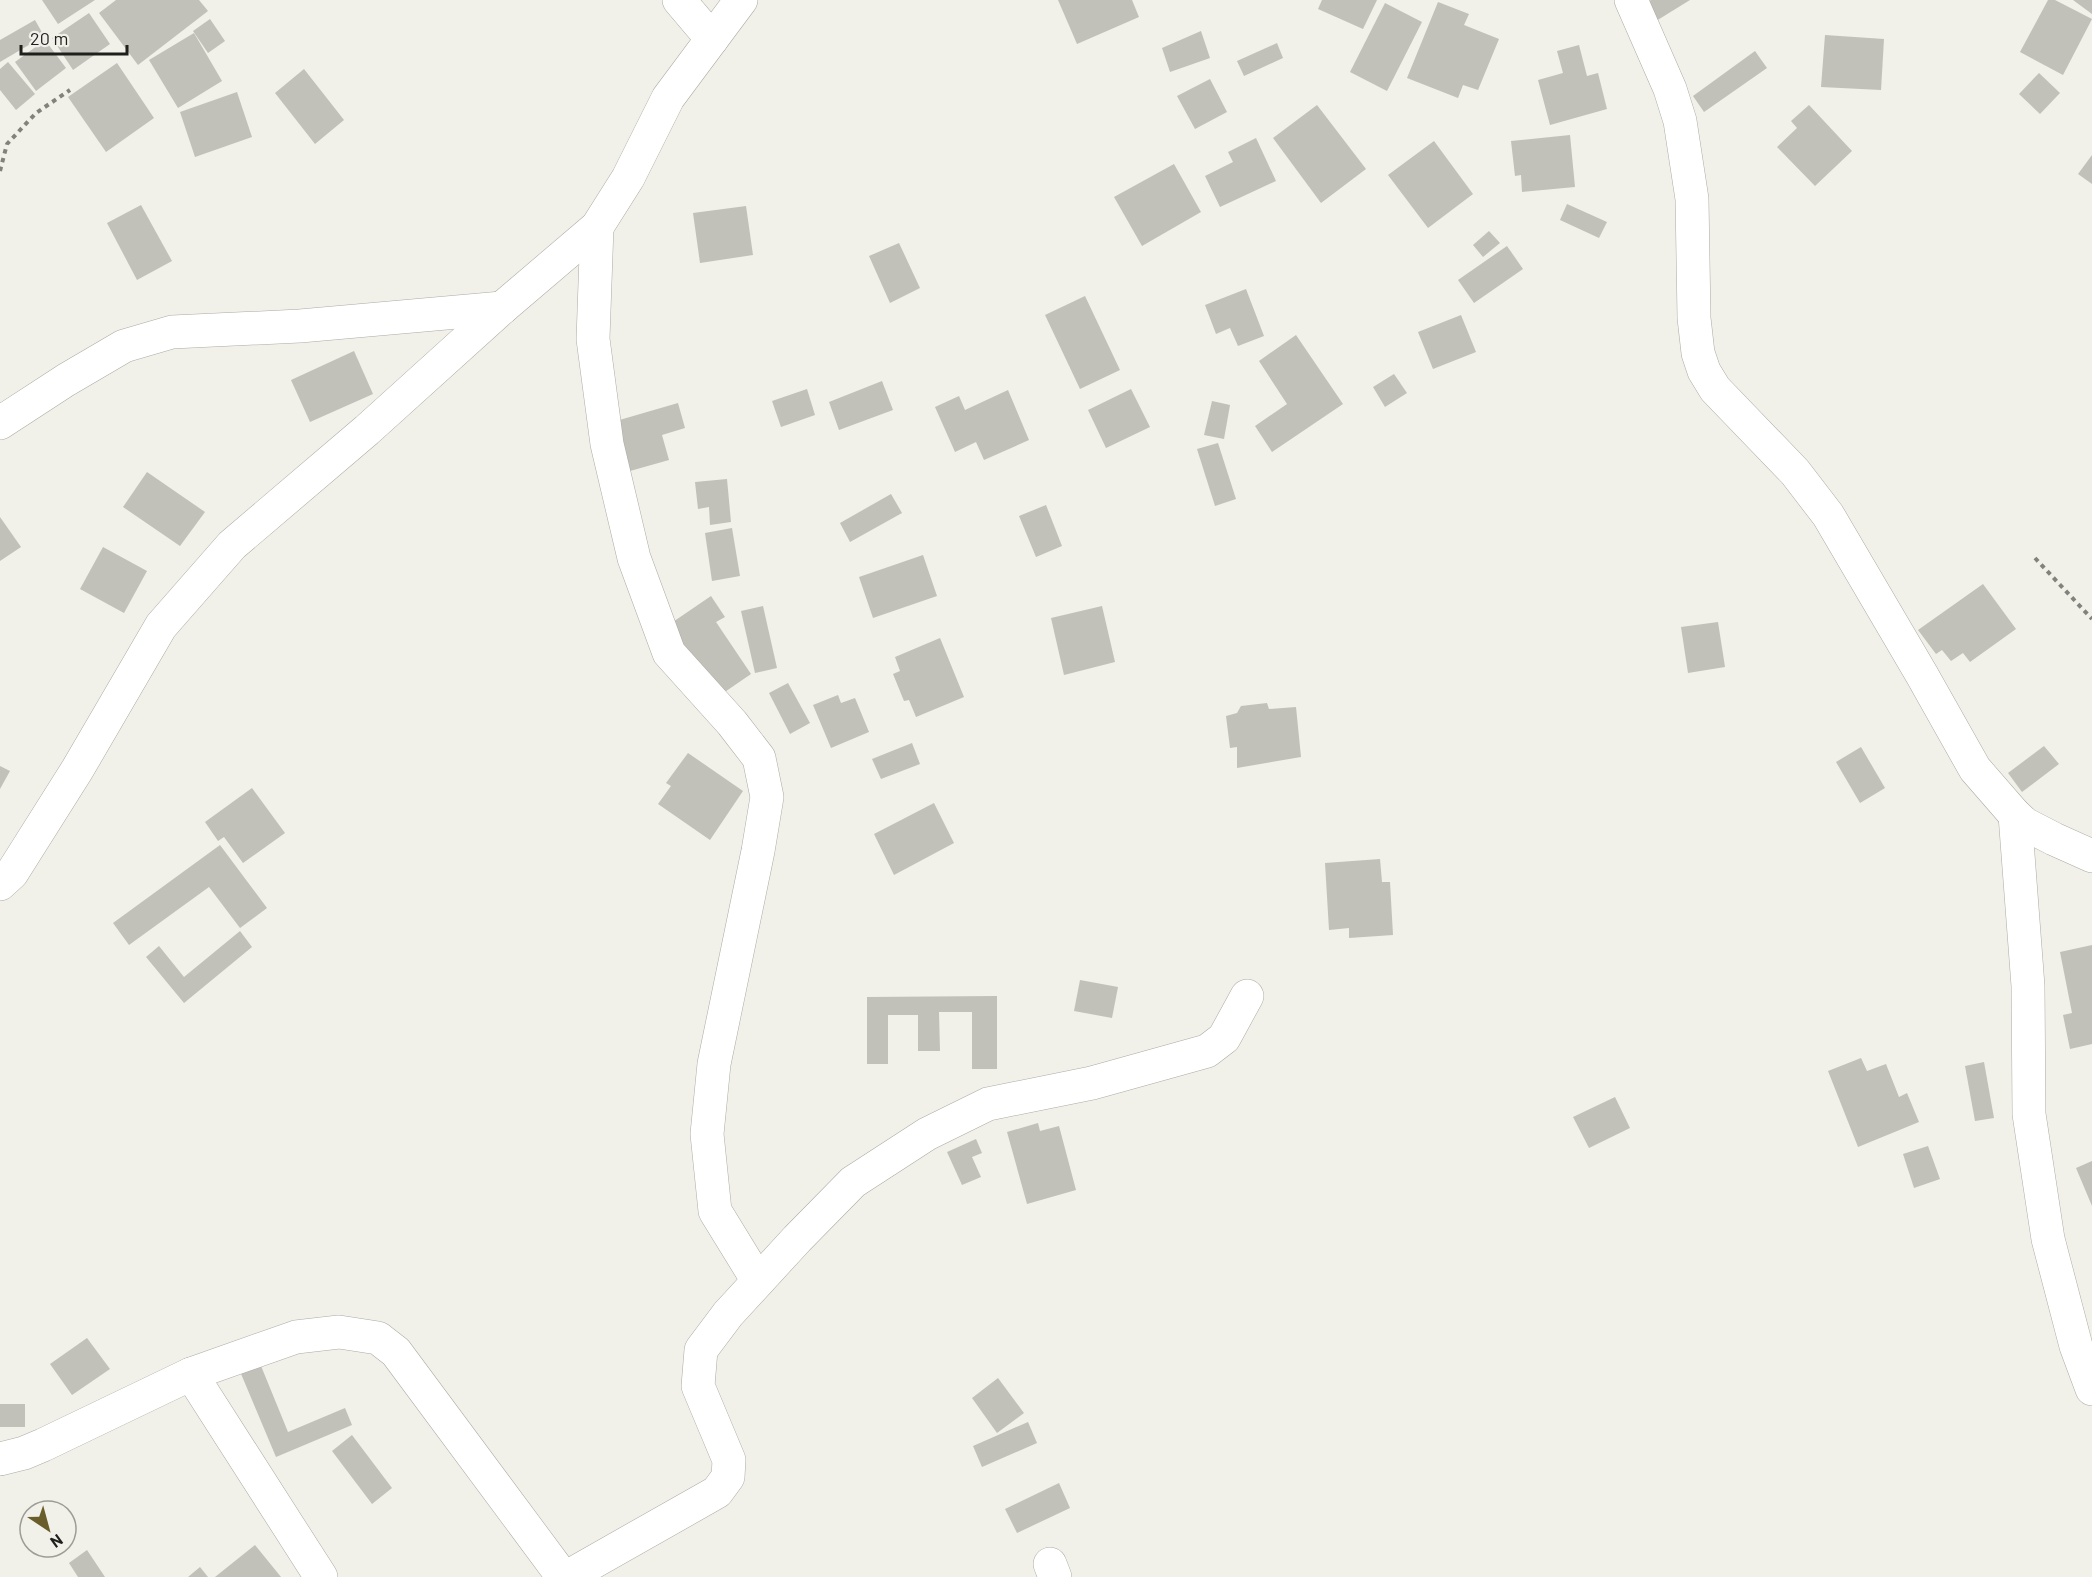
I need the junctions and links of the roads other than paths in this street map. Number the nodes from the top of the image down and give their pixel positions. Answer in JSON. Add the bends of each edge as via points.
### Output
{"nodes":[{"id":1,"x":679,"y":0,"type":"edge"},
{"id":2,"x":741,"y":0,"type":"edge"},
{"id":3,"x":1631,"y":0,"type":"edge"},
{"id":4,"x":712,"y":39,"type":"junction"},
{"id":5,"x":597,"y":227,"type":"junction"},
{"id":6,"x":502,"y":308,"type":"junction"},
{"id":7,"x":0,"y":423,"type":"edge"},
{"id":8,"x":2015,"y":815,"type":"junction"},
{"id":9,"x":2092,"y":855,"type":"edge"},
{"id":10,"x":0,"y":884,"type":"edge"},
{"id":11,"x":1247,"y":996,"type":"dead end"},
{"id":12,"x":758,"y":1281,"type":"junction"},
{"id":13,"x":191,"y":1374,"type":"junction"},
{"id":14,"x":2092,"y":1389,"type":"edge"},
{"id":15,"x":0,"y":1459,"type":"edge"},
{"id":16,"x":321,"y":1577,"type":"edge"},
{"id":17,"x":565,"y":1577,"type":"edge"}],
"edges":[{"from":1,"to":4,"type":"street"},
{"from":2,"to":4,"type":"street"},
{"from":3,"to":8,"type":"street","via":[[1680,121],[1692,199],[1694,318],[1704,371],[1722,396],[1795,472],[1828,515],[1975,769]]},
{"from":4,"to":5,"type":"street","via":[[668,98],[628,178]]},
{"from":5,"to":6,"type":"street"},
{"from":5,"to":12,"type":"street","via":[[593,339],[606,444],[634,558],[669,653],[759,758],[767,797],[714,1064],[707,1134],[715,1211]]},
{"from":6,"to":7,"type":"street","via":[[300,326],[172,332],[124,346]]},
{"from":6,"to":10,"type":"street","via":[[232,545],[161,626],[77,770],[12,873]]},
{"from":8,"to":9,"type":"street","via":[[2035,830]]},
{"from":8,"to":14,"type":"street","via":[[2028,986],[2029,1114],[2048,1239],[2076,1346]]},
{"from":11,"to":12,"type":"street","via":[[1224,1038],[1207,1051],[1092,1083],[988,1104],[927,1134],[853,1182]]},
{"from":12,"to":17,"type":"street","via":[[701,1350],[698,1386],[729,1460],[728,1477],[717,1492]]},
{"from":13,"to":15,"type":"street","via":[[43,1445]]},
{"from":13,"to":16,"type":"street"},
{"from":13,"to":17,"type":"street","via":[[296,1337],[339,1332],[378,1338],[396,1352]]}]}
